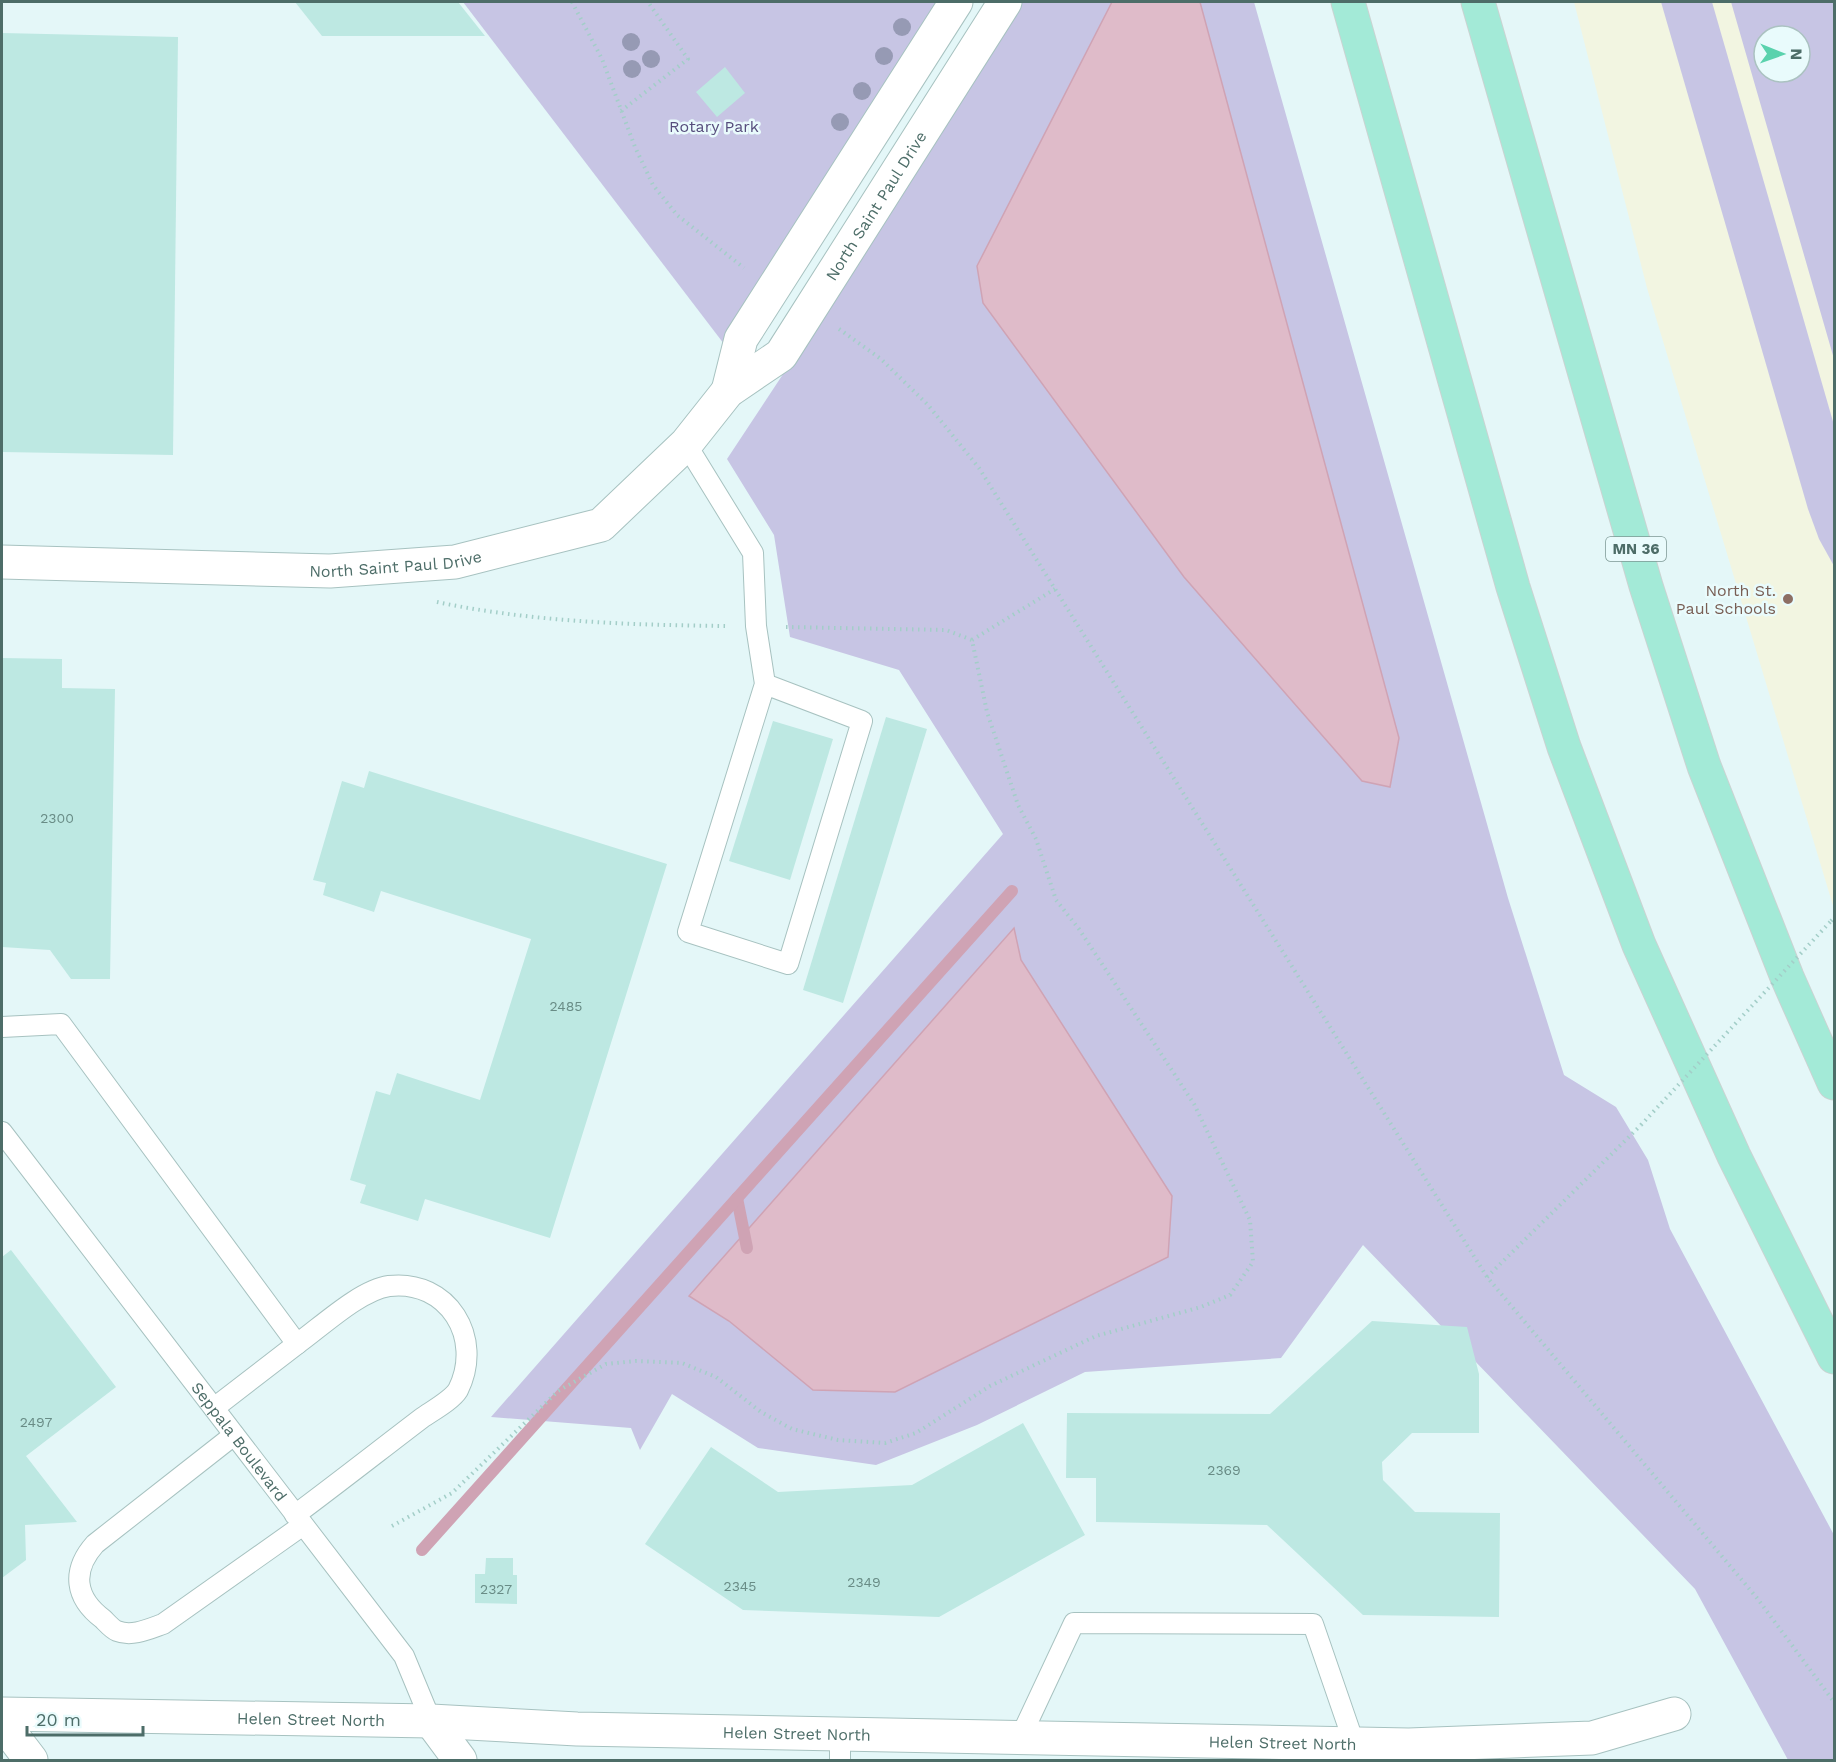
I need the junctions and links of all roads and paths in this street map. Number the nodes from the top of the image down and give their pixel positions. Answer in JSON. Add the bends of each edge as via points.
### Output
{"nodes":[{"id":1,"x":572,"y":2,"type":"edge"},
{"id":2,"x":648,"y":2,"type":"edge"},
{"id":3,"x":956,"y":2,"type":"edge"},
{"id":4,"x":1005,"y":2,"type":"edge"},
{"id":5,"x":1348,"y":2,"type":"edge"},
{"id":6,"x":1478,"y":2,"type":"edge"},
{"id":7,"x":621,"y":111,"type":"junction"},
{"id":8,"x":775,"y":289,"type":"junction"},
{"id":9,"x":810,"y":310,"type":"junction"},
{"id":10,"x":728,"y":391,"type":"junction"},
{"id":11,"x":686,"y":444,"type":"junction"},
{"id":12,"x":2,"y":562,"type":"edge"},
{"id":13,"x":1055,"y":589,"type":"junction"},
{"id":14,"x":426,"y":600,"type":"dead end"},
{"id":15,"x":756,"y":626,"type":"junction"},
{"id":16,"x":972,"y":640,"type":"junction"},
{"id":17,"x":765,"y":684,"type":"junction"},
{"id":18,"x":1833,"y":920,"type":"edge"},
{"id":19,"x":2,"y":1027,"type":"edge"},
{"id":20,"x":1834,"y":1083,"type":"edge"},
{"id":21,"x":2,"y":1132,"type":"edge"},
{"id":22,"x":1487,"y":1277,"type":"junction"},
{"id":23,"x":297,"y":1344,"type":"junction"},
{"id":24,"x":1834,"y":1357,"type":"edge"},
{"id":25,"x":214,"y":1408,"type":"junction"},
{"id":26,"x":234,"y":1436,"type":"junction"},
{"id":27,"x":299,"y":1520,"type":"junction"},
{"id":28,"x":392,"y":1526,"type":"dead end"},
{"id":29,"x":1834,"y":1702,"type":"edge"},
{"id":30,"x":2,"y":1714,"type":"edge"},
{"id":31,"x":1674,"y":1714,"type":"dead end"},
{"id":32,"x":431,"y":1721,"type":"junction"},
{"id":33,"x":2,"y":1722,"type":"edge"},
{"id":34,"x":1021,"y":1736,"type":"junction"},
{"id":35,"x":1354,"y":1743,"type":"junction"},
{"id":36,"x":840,"y":1747,"type":"edge"},
{"id":37,"x":1409,"y":1753,"type":"edge"},
{"id":38,"x":31,"y":1761,"type":"edge"},
{"id":39,"x":460,"y":1761,"type":"edge"}],
"edges":[{"from":1,"to":7,"type":"path","via":[[602,59]]},
{"from":2,"to":7,"type":"path","via":[[688,59]]},
{"from":3,"to":8,"type":"street","name":"North Saint Paul Drive"},
{"from":4,"to":9,"type":"street","name":"North Saint Paul Drive"},
{"from":5,"to":24,"type":"highway","via":[[1513,587],[1564,747],[1644,955],[1734,1156]]},
{"from":6,"to":20,"type":"highway","number":"MN 36","via":[[1646,586],[1704,766],[1787,977]]},
{"from":7,"to":8,"type":"path","via":[[653,185],[677,215],[721,253]]},
{"from":8,"to":10,"type":"street","name":"North Saint Paul Drive","via":[[741,339]]},
{"from":9,"to":10,"type":"street","name":"North Saint Paul Drive","via":[[781,355]]},
{"from":9,"to":13,"type":"path","via":[[881,359],[928,405],[979,468]]},
{"from":10,"to":11,"type":"street","name":"North Saint Paul Drive"},
{"from":11,"to":12,"type":"street","name":"North Saint Paul Drive","via":[[601,525],[455,562],[330,572]]},
{"from":11,"to":15,"type":"lane","via":[[753,553]]},
{"from":13,"to":16,"type":"path"},
{"from":13,"to":22,"type":"path"},
{"from":14,"to":15,"type":"path","via":[[496,614],[676,626]]},
{"from":15,"to":16,"type":"path","via":[[946,630]]},
{"from":15,"to":17,"type":"lane"},
{"from":16,"to":28,"type":"path","via":[[987,712],[1018,806],[1036,839],[1056,900],[1194,1104],[1250,1220],[1253,1262],[1230,1295],[1096,1336],[990,1386],[916,1433],[885,1443],[838,1440],[792,1429],[761,1412],[717,1377],[682,1363],[606,1364],[558,1391],[452,1493]]},
{"from":17,"to":17,"type":"lane","via":[[688,932],[788,964],[862,721]]},
{"from":18,"to":22,"type":"path","bridge":true,"via":[[1641,1125]]},
{"from":19,"to":23,"type":"lane","via":[[62,1024]]},
{"from":21,"to":25,"type":"lane","name":"Seppala Boulevard"},
{"from":22,"to":29,"type":"path","via":[[1757,1598]]},
{"from":23,"to":25,"type":"lane"},
{"from":23,"to":27,"type":"lane","via":[[359,1298],[387,1286],[416,1287],[441,1299],[458,1321],[467,1356],[457,1392]]},
{"from":25,"to":26,"type":"lane","name":"Seppala Boulevard"},
{"from":26,"to":27,"type":"lane","name":"Seppala Boulevard"},
{"from":26,"to":27,"type":"lane","via":[[84,1557],[77,1580],[88,1608],[118,1631],[138,1633],[163,1624]]},
{"from":27,"to":32,"type":"lane","name":"Seppala Boulevard","via":[[404,1656]]},
{"from":30,"to":32,"type":"street","name":"Helen Street North"},
{"from":31,"to":37,"type":"street","name":"Helen Street North","via":[[1592,1738]]},
{"from":32,"to":36,"type":"street","name":"Helen Street North"},
{"from":32,"to":39,"type":"street","name":"Seppala Boulevard"},
{"from":33,"to":38,"type":"street"},
{"from":34,"to":35,"type":"street","name":"Helen Street North"},
{"from":34,"to":35,"type":"lane","via":[[1074,1623],[1313,1624]]},
{"from":34,"to":36,"type":"street","name":"Helen Street North"},
{"from":35,"to":37,"type":"street","name":"Helen Street North"}]}
